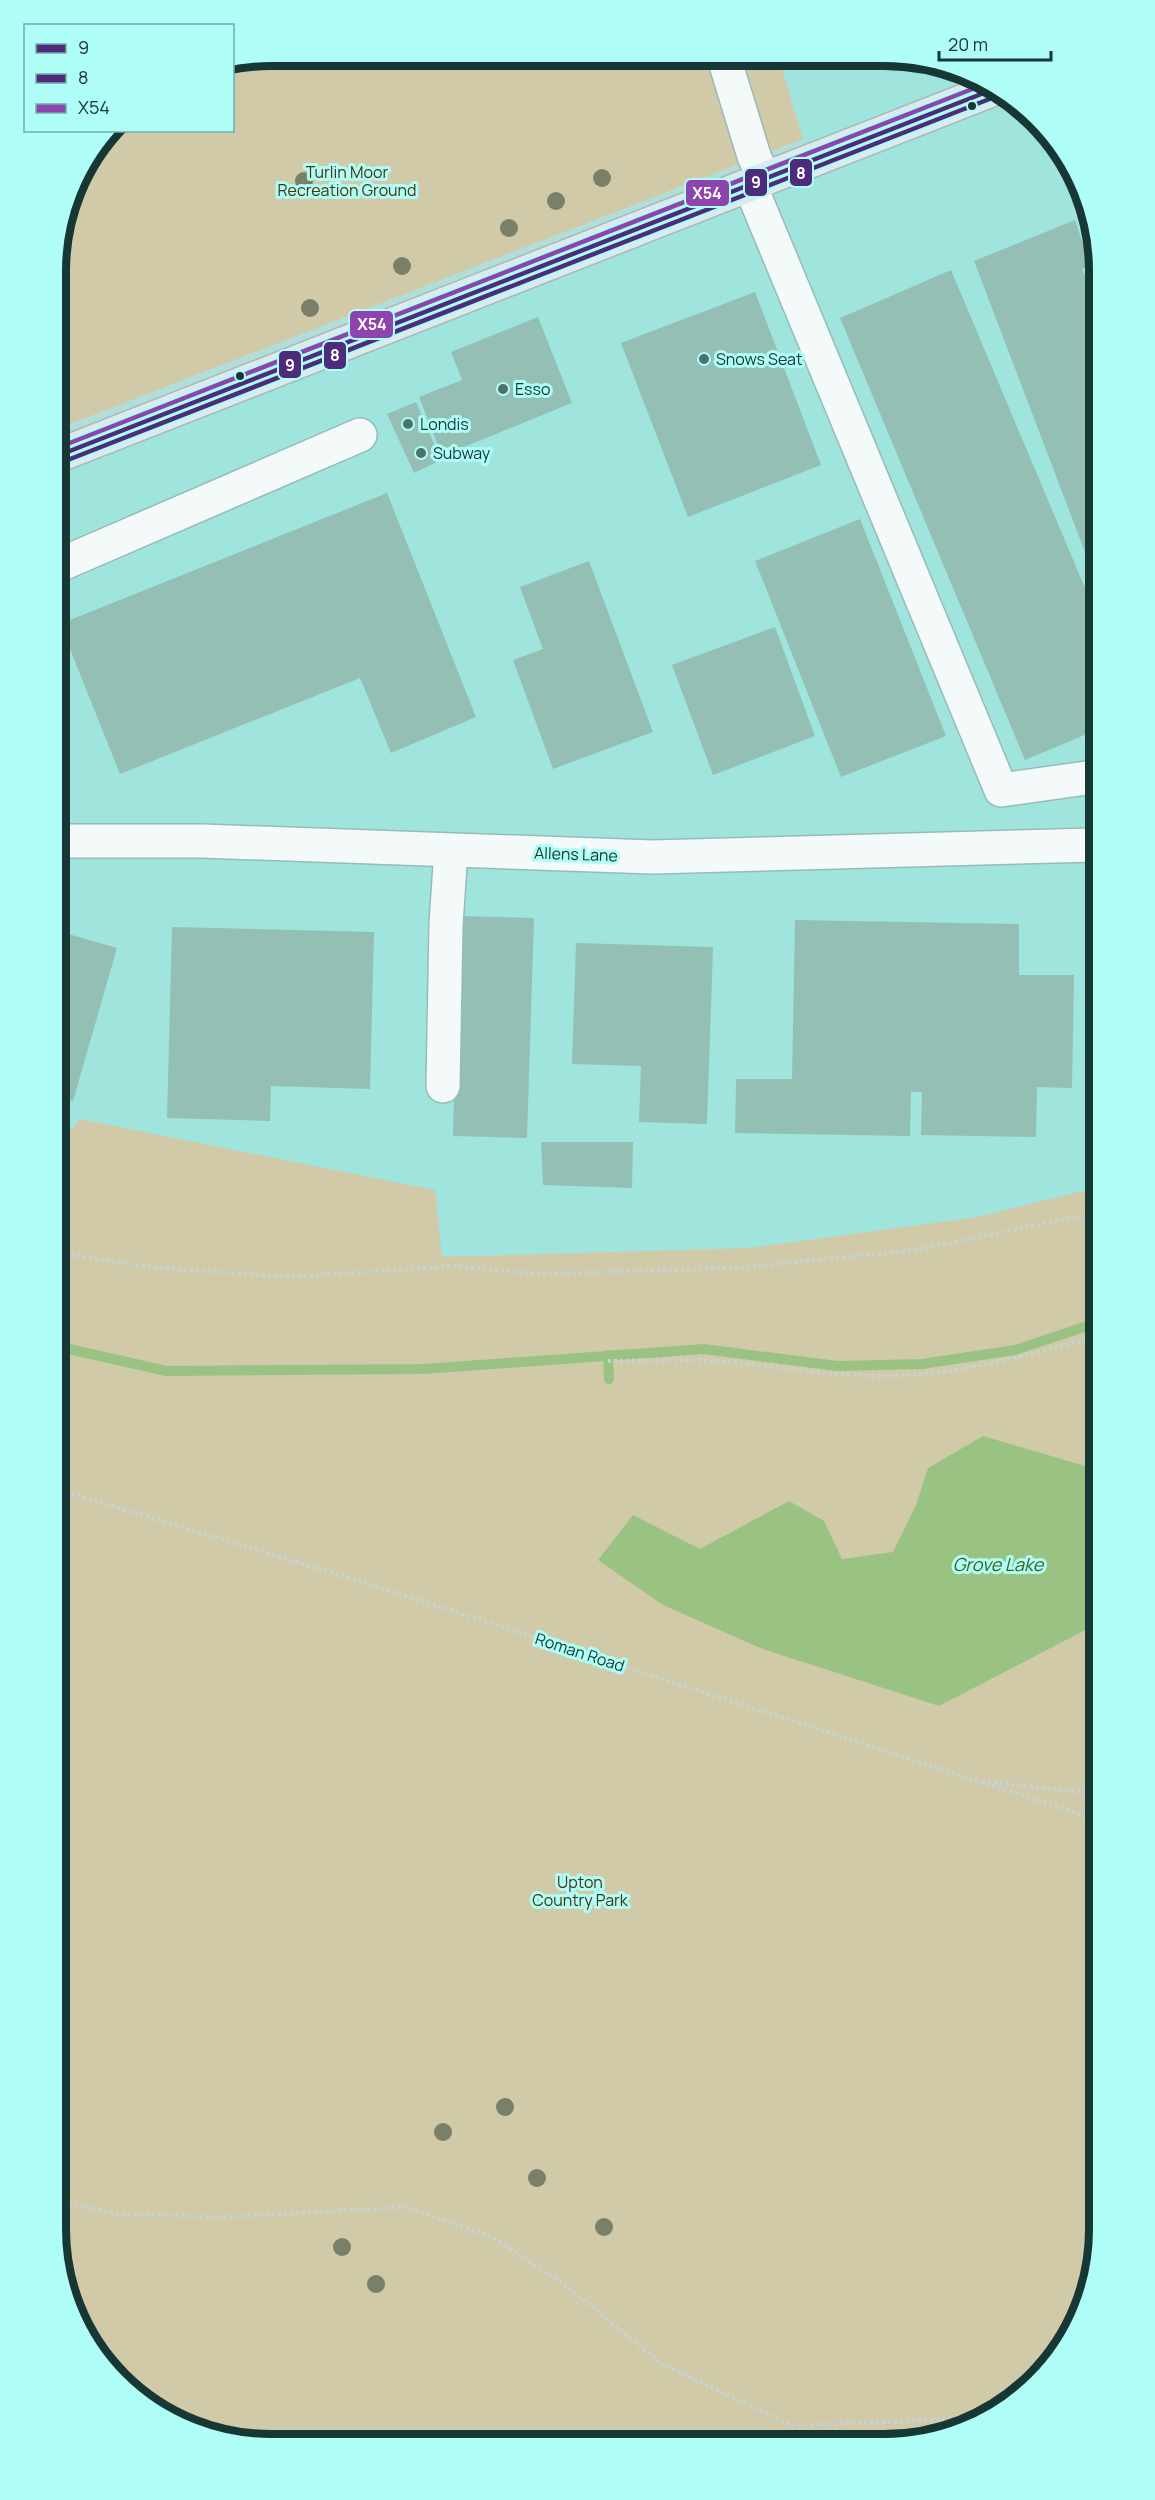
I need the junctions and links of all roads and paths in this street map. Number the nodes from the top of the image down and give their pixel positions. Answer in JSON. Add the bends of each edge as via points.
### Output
{"nodes":[{"id":1,"x":726,"y":66,"type":"edge"},
{"id":2,"x":985,"y":93,"type":"edge"},
{"id":3,"x":757,"y":182,"type":"junction"},
{"id":4,"x":360,"y":435,"type":"dead end"},
{"id":5,"x":66,"y":452,"type":"edge"},
{"id":6,"x":66,"y":562,"type":"edge"},
{"id":7,"x":1089,"y":778,"type":"edge"},
{"id":8,"x":66,"y":841,"type":"edge"},
{"id":9,"x":1089,"y":845,"type":"edge"},
{"id":10,"x":451,"y":849,"type":"junction"},
{"id":11,"x":443,"y":1086,"type":"dead end"},
{"id":12,"x":1089,"y":1214,"type":"edge"},
{"id":13,"x":66,"y":1254,"type":"edge"},
{"id":14,"x":1089,"y":1339,"type":"edge"},
{"id":15,"x":608,"y":1361,"type":"dead end"},
{"id":16,"x":66,"y":1492,"type":"edge"},
{"id":17,"x":973,"y":1780,"type":"junction"},
{"id":18,"x":1089,"y":1793,"type":"edge"},
{"id":19,"x":1089,"y":1817,"type":"edge"},
{"id":20,"x":66,"y":2203,"type":"edge"},
{"id":21,"x":964,"y":2418,"type":"edge"}],
"edges":[{"from":1,"to":3,"type":"street","via":[[754,156]]},
{"from":2,"to":3,"type":"main road"},
{"from":3,"to":5,"type":"main road"},
{"from":3,"to":7,"type":"street","via":[[1001,790]]},
{"from":4,"to":6,"type":"street"},
{"from":8,"to":10,"type":"street","name":"Allens Lane"},
{"from":9,"to":10,"type":"street","name":"Allens Lane","via":[[652,857]]},
{"from":10,"to":11,"type":"street"},
{"from":12,"to":13,"type":"path","via":[[915,1250],[713,1269],[538,1274],[456,1266],[291,1277],[157,1268]]},
{"from":14,"to":15,"type":"path","via":[[1006,1361],[882,1376],[810,1373],[729,1362]]},
{"from":16,"to":17,"type":"path","name":"Roman Road","via":[[382,1588]]},
{"from":17,"to":18,"type":"path"},
{"from":17,"to":19,"type":"path","name":"Roman Road"},
{"from":20,"to":21,"type":"path","via":[[118,2214],[225,2217],[407,2207],[492,2237],[570,2289],[662,2364],[791,2425]]}]}
